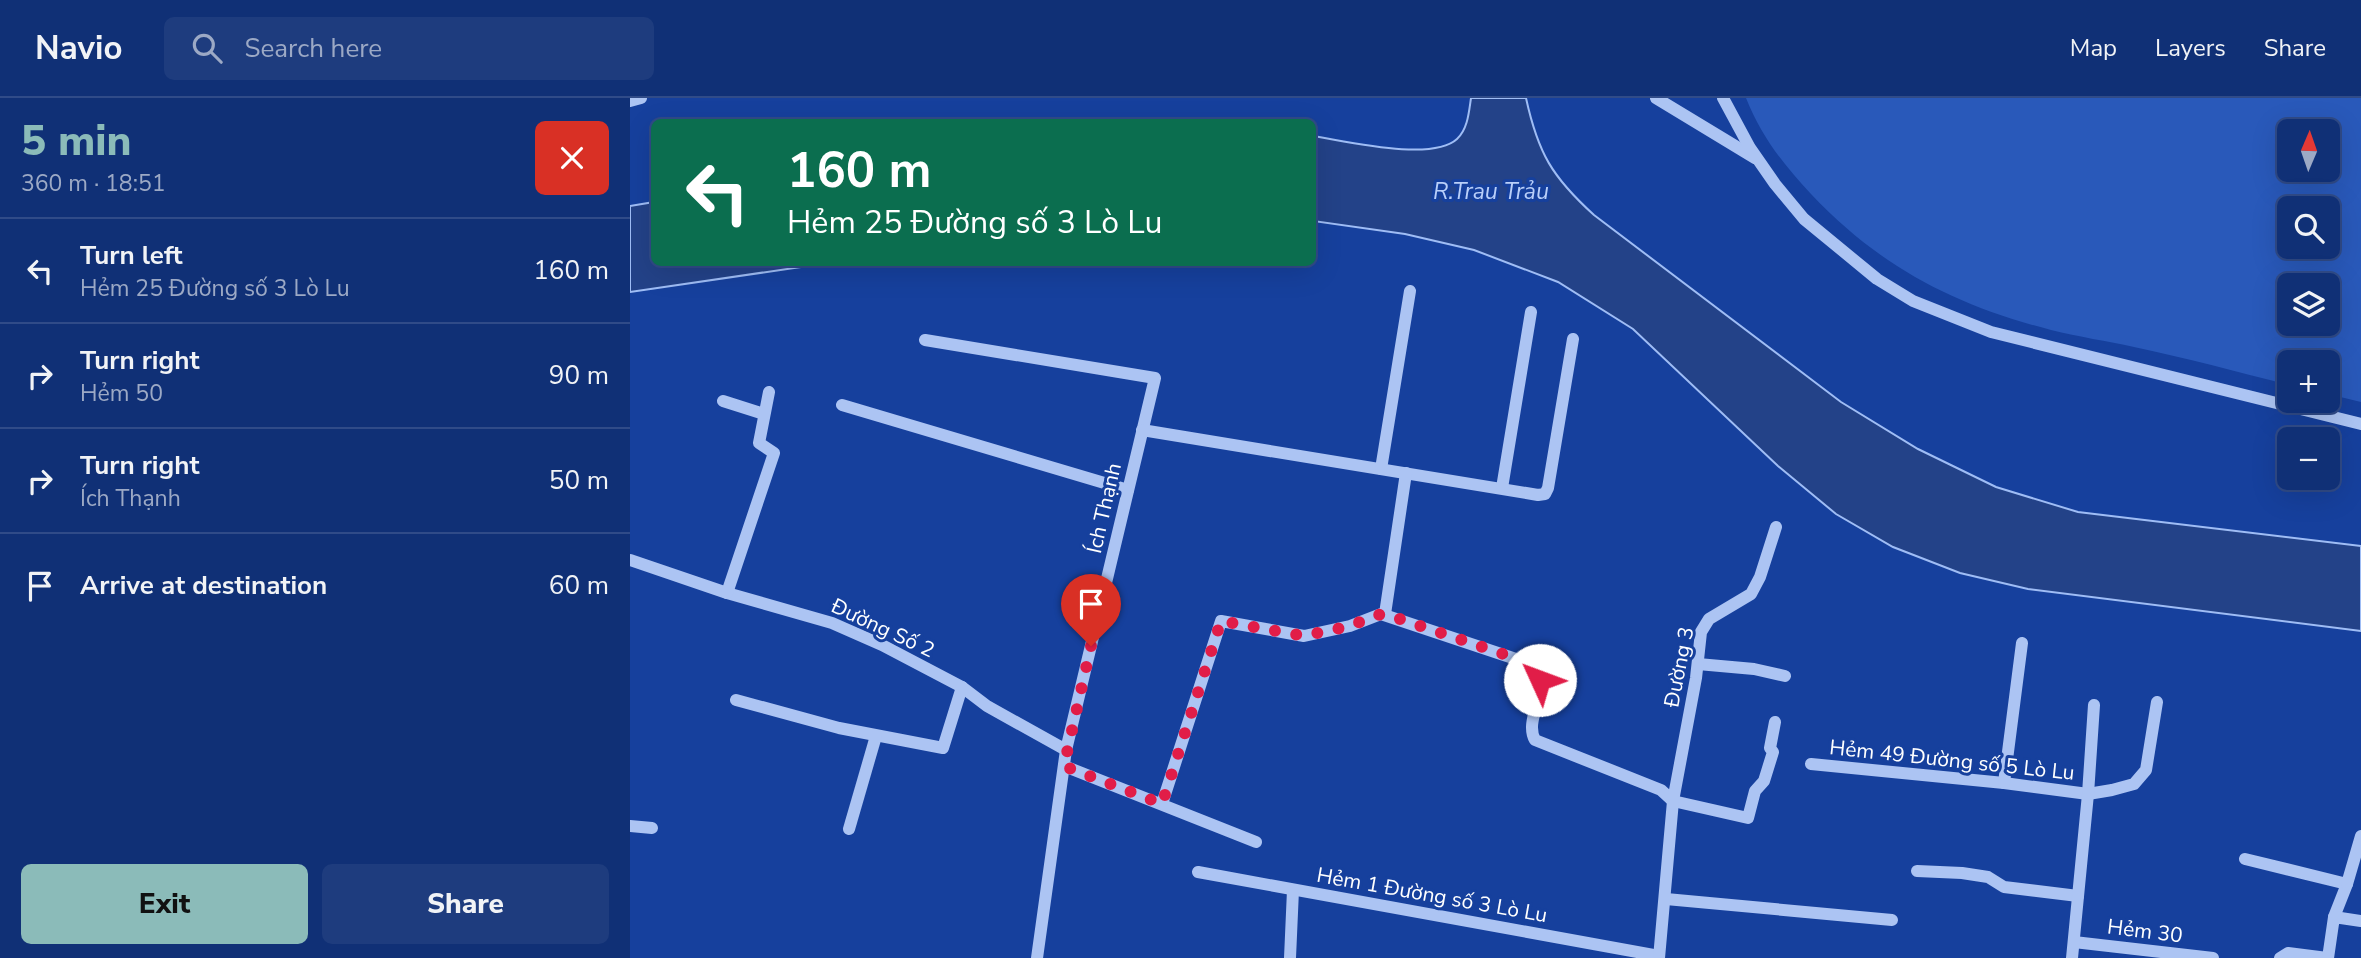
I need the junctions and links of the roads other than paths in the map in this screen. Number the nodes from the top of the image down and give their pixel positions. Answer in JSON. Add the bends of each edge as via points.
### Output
{"nodes":[{"id":1,"x":641,"y":98,"type":"edge"},
{"id":2,"x":1656,"y":98,"type":"edge"},
{"id":3,"x":1723,"y":98,"type":"edge"},
{"id":4,"x":630,"y":101,"type":"edge"},
{"id":5,"x":1758,"y":159,"type":"junction"},
{"id":6,"x":1410,"y":291,"type":"dead end"},
{"id":7,"x":1531,"y":312,"type":"dead end"},
{"id":8,"x":1573,"y":339,"type":"dead end"},
{"id":9,"x":925,"y":341,"type":"dead end"},
{"id":10,"x":769,"y":392,"type":"dead end"},
{"id":11,"x":723,"y":401,"type":"dead end"},
{"id":12,"x":842,"y":405,"type":"dead end"},
{"id":13,"x":764,"y":414,"type":"junction"},
{"id":14,"x":2361,"y":424,"type":"edge"},
{"id":15,"x":1142,"y":430,"type":"junction"},
{"id":16,"x":1381,"y":469,"type":"junction"},
{"id":17,"x":1406,"y":473,"type":"junction"},
{"id":18,"x":1502,"y":488,"type":"junction"},
{"id":19,"x":1128,"y":490,"type":"junction"},
{"id":20,"x":1776,"y":527,"type":"dead end"},
{"id":21,"x":630,"y":560,"type":"edge"},
{"id":22,"x":727,"y":593,"type":"junction"},
{"id":23,"x":1385,"y":614,"type":"junction"},
{"id":24,"x":2022,"y":643,"type":"dead end"},
{"id":25,"x":1698,"y":664,"type":"junction"},
{"id":26,"x":1785,"y":676,"type":"dead end"},
{"id":27,"x":962,"y":687,"type":"junction"},
{"id":28,"x":736,"y":700,"type":"dead end"},
{"id":29,"x":2157,"y":702,"type":"dead end"},
{"id":30,"x":2094,"y":705,"type":"dead end"},
{"id":31,"x":1775,"y":722,"type":"dead end"},
{"id":32,"x":876,"y":736,"type":"junction"},
{"id":33,"x":1066,"y":750,"type":"junction"},
{"id":34,"x":1811,"y":764,"type":"dead end"},
{"id":35,"x":1064,"y":766,"type":"junction"},
{"id":36,"x":2004,"y":783,"type":"junction"},
{"id":37,"x":2088,"y":794,"type":"junction"},
{"id":38,"x":1673,"y":801,"type":"junction"},
{"id":39,"x":1162,"y":804,"type":"junction"},
{"id":40,"x":630,"y":826,"type":"edge"},
{"id":41,"x":652,"y":828,"type":"dead end"},
{"id":42,"x":849,"y":829,"type":"dead end"},
{"id":43,"x":2361,"y":836,"type":"edge"},
{"id":44,"x":1256,"y":842,"type":"dead end"},
{"id":45,"x":2245,"y":859,"type":"dead end"},
{"id":46,"x":1916,"y":871,"type":"dead end"},
{"id":47,"x":1198,"y":872,"type":"dead end"},
{"id":48,"x":2347,"y":884,"type":"junction"},
{"id":49,"x":1293,"y":890,"type":"junction"},
{"id":50,"x":2078,"y":896,"type":"junction"},
{"id":51,"x":1666,"y":899,"type":"junction"},
{"id":52,"x":2334,"y":917,"type":"junction"},
{"id":53,"x":1892,"y":920,"type":"dead end"},
{"id":54,"x":2361,"y":921,"type":"edge"},
{"id":55,"x":2074,"y":942,"type":"junction"},
{"id":56,"x":1659,"y":957,"type":"edge"},
{"id":57,"x":1037,"y":958,"type":"edge"},
{"id":58,"x":1290,"y":958,"type":"edge"},
{"id":59,"x":2072,"y":958,"type":"edge"},
{"id":60,"x":2213,"y":958,"type":"edge"},
{"id":61,"x":2280,"y":958,"type":"edge"},
{"id":62,"x":2328,"y":958,"type":"edge"}],
"edges":[{"from":1,"to":4,"type":"street"},
{"from":2,"to":5,"type":"street"},
{"from":3,"to":5,"type":"street"},
{"from":5,"to":14,"type":"street","via":[[1804,219],[1877,279],[1913,301],[1991,332]]},
{"from":6,"to":16,"type":"street"},
{"from":7,"to":18,"type":"street"},
{"from":8,"to":18,"type":"street","via":[[1547,492],[1538,495]]},
{"from":9,"to":15,"type":"street","name":"Ích Thạnh","via":[[1155,378]]},
{"from":10,"to":13,"type":"street"},
{"from":11,"to":13,"type":"street"},
{"from":12,"to":19,"type":"street"},
{"from":13,"to":22,"type":"street","via":[[759,443],[774,453]]},
{"from":15,"to":16,"type":"street"},
{"from":15,"to":19,"type":"street","name":"Ích Thạnh"},
{"from":16,"to":17,"type":"street"},
{"from":17,"to":18,"type":"street"},
{"from":17,"to":23,"type":"street"},
{"from":19,"to":33,"type":"street","name":"Ích Thạnh"},
{"from":20,"to":25,"type":"street","name":"Đường 3","via":[[1752,594],[1705,623]]},
{"from":21,"to":22,"type":"street","name":"Đường Số 2"},
{"from":22,"to":27,"type":"street","name":"Đường Số 2","via":[[832,623]]},
{"from":23,"to":38,"type":"street","via":[[1534,666],[1540,680],[1531,731],[1535,740],[1661,790]]},
{"from":23,"to":39,"type":"street","via":[[1304,636],[1221,621]]},
{"from":24,"to":36,"type":"street"},
{"from":25,"to":26,"type":"street"},
{"from":25,"to":38,"type":"street","name":"Đường 3"},
{"from":27,"to":32,"type":"street","via":[[943,748]]},
{"from":27,"to":33,"type":"street","name":"Đường Số 2"},
{"from":28,"to":32,"type":"street"},
{"from":29,"to":37,"type":"street","name":"Hẻm 49 Đường số 5 Lò Lu","via":[[2147,764],[2140,778],[2131,786]]},
{"from":30,"to":37,"type":"street"},
{"from":31,"to":38,"type":"street","via":[[1765,781],[1755,791],[1748,818]]},
{"from":32,"to":42,"type":"street"},
{"from":33,"to":35,"type":"street","name":"Ích Thạnh"},
{"from":34,"to":36,"type":"street","name":"Hẻm 49 Đường số 5 Lò Lu"},
{"from":35,"to":39,"type":"street"},
{"from":35,"to":57,"type":"street","name":"Ích Thạnh"},
{"from":36,"to":37,"type":"street","name":"Hẻm 49 Đường số 5 Lò Lu"},
{"from":37,"to":50,"type":"street"},
{"from":38,"to":51,"type":"street","name":"Đường 3"},
{"from":39,"to":44,"type":"street"},
{"from":40,"to":41,"type":"street"},
{"from":43,"to":48,"type":"street"},
{"from":45,"to":48,"type":"street"},
{"from":46,"to":50,"type":"street","via":[[1988,877],[2004,887]]},
{"from":47,"to":49,"type":"street","name":"Hẻm 1 Đường số 3 Lò Lu"},
{"from":48,"to":52,"type":"street"},
{"from":49,"to":56,"type":"street","name":"Hẻm 1 Đường số 3 Lò Lu"},
{"from":49,"to":58,"type":"street"},
{"from":50,"to":55,"type":"street"},
{"from":51,"to":53,"type":"street"},
{"from":51,"to":56,"type":"street","name":"Đường 3"},
{"from":52,"to":54,"type":"street"},
{"from":52,"to":62,"type":"street"},
{"from":55,"to":59,"type":"street"},
{"from":55,"to":60,"type":"street","name":"Hẻm 30"},
{"from":61,"to":62,"type":"street","via":[[2288,953]]}]}
